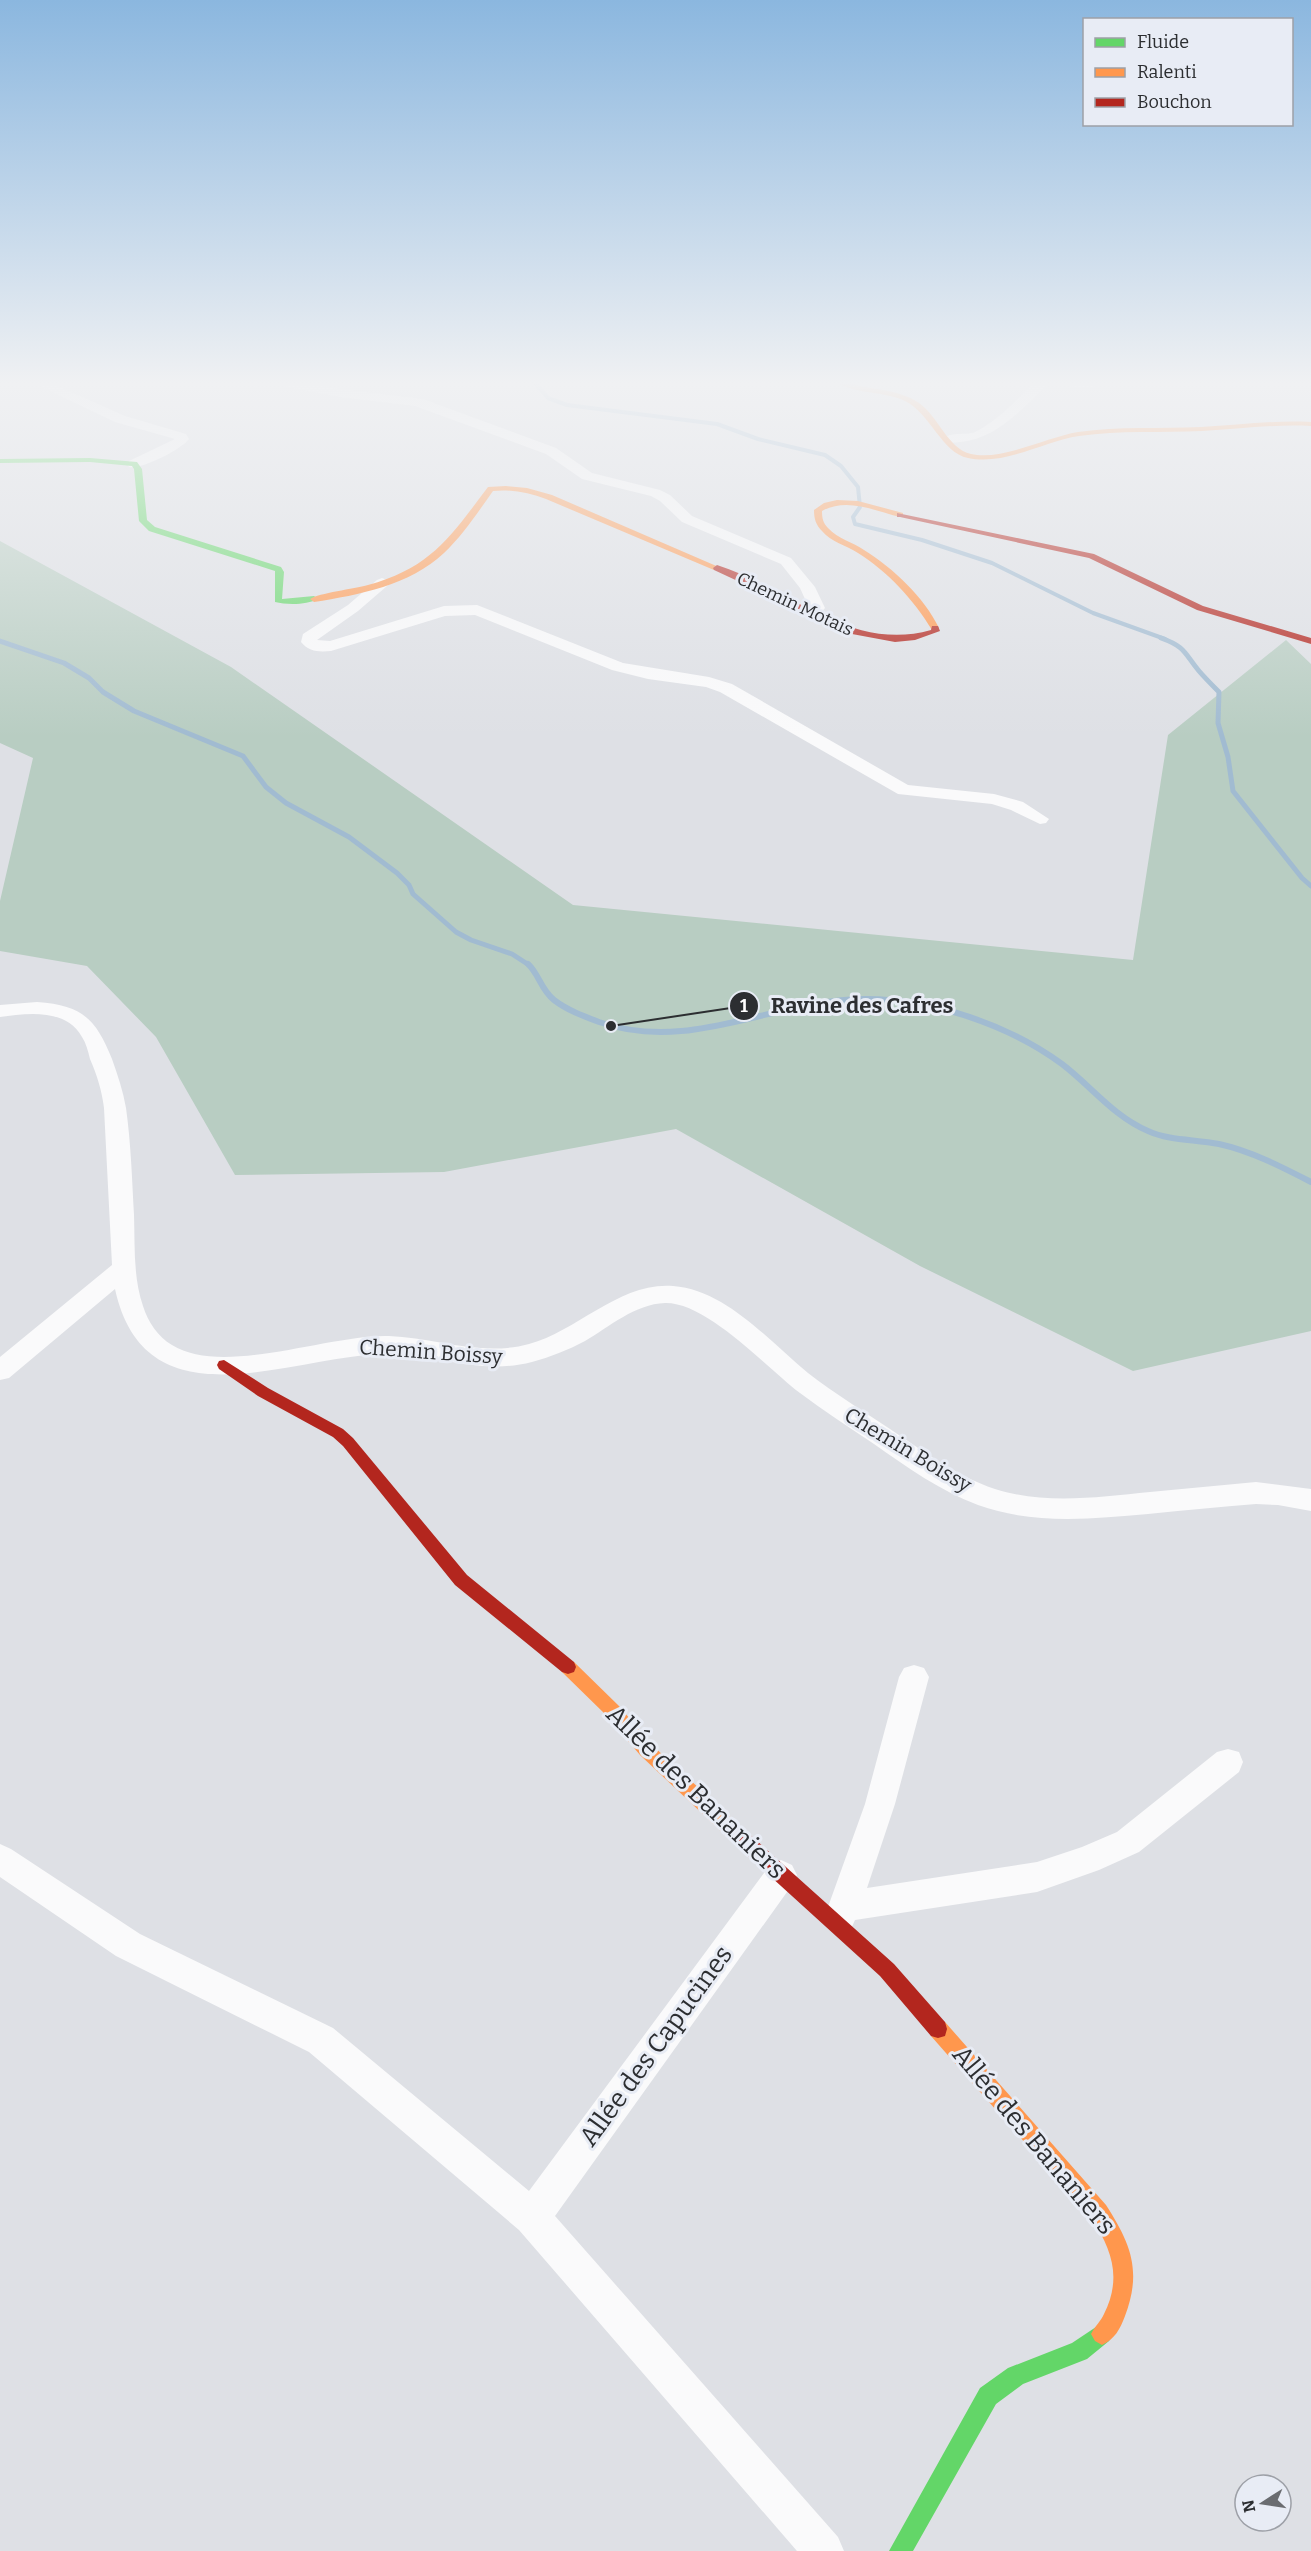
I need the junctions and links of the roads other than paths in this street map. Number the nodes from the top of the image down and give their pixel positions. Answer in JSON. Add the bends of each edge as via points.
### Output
{"nodes":[{"id":1,"x":141,"y":499,"type":"edge"},
{"id":2,"x":483,"y":499,"type":"edge"},
{"id":3,"x":550,"y":499,"type":"edge"},
{"id":4,"x":666,"y":499,"type":"edge"},
{"id":5,"x":382,"y":583,"type":"junction"},
{"id":6,"x":813,"y":613,"type":"junction"},
{"id":7,"x":1311,"y":641,"type":"edge"},
{"id":8,"x":1040,"y":819,"type":"dead end"},
{"id":9,"x":0,"y":1011,"type":"edge"},
{"id":10,"x":123,"y":1269,"type":"junction"},
{"id":11,"x":224,"y":1365,"type":"junction"},
{"id":12,"x":0,"y":1371,"type":"edge"},
{"id":13,"x":1311,"y":1500,"type":"edge"},
{"id":14,"x":914,"y":1677,"type":"dead end"},
{"id":15,"x":1228,"y":1762,"type":"dead end"},
{"id":16,"x":0,"y":1859,"type":"edge"},
{"id":17,"x":781,"y":1875,"type":"junction"},
{"id":18,"x":841,"y":1916,"type":"junction"},
{"id":19,"x":532,"y":2217,"type":"junction"},
{"id":20,"x":824,"y":2551,"type":"edge"},
{"id":21,"x":900,"y":2551,"type":"edge"}],
"edges":[{"from":1,"to":5,"type":"street","name":"Chemin Motais","via":[[143,521],[152,529],[278,569],[278,600],[293,602]]},
{"from":2,"to":5,"type":"street","name":"Chemin Motais","via":[[433,559]]},
{"from":3,"to":6,"type":"street","name":"Chemin Motais"},
{"from":4,"to":6,"type":"street","via":[[687,519],[786,561],[807,587],[817,608]]},
{"from":5,"to":8,"type":"street","via":[[309,637],[309,642],[317,647],[331,646],[444,611],[477,610],[618,667],[726,688],[904,790],[994,799]]},
{"from":6,"to":7,"type":"street","name":"Chemin Motais","via":[[866,636],[899,639],[923,637],[936,631],[932,618],[899,584],[864,553],[828,533],[818,519],[818,510],[823,506],[860,504],[1090,556],[1202,609]]},
{"from":9,"to":10,"type":"street","name":"Chemin Boissy","via":[[59,1011],[84,1025],[91,1035],[113,1092],[119,1145]]},
{"from":10,"to":11,"type":"street","name":"Chemin Boissy","via":[[131,1306],[149,1341],[182,1361]]},
{"from":10,"to":12,"type":"street"},
{"from":11,"to":13,"type":"street","name":"Chemin Boissy","via":[[384,1345],[509,1358],[564,1341],[632,1304],[676,1294],[716,1313],[821,1396],[908,1454],[952,1481],[1003,1502],[1070,1509],[1256,1493]]},
{"from":11,"to":17,"type":"street","name":"Allée des Bananiers","via":[[348,1442],[461,1580],[577,1675],[646,1750]]},
{"from":14,"to":18,"type":"street","via":[[880,1804]]},
{"from":15,"to":18,"type":"street","via":[[1128,1842],[1089,1860],[1037,1877]]},
{"from":16,"to":19,"type":"street","via":[[128,1945],[321,2040]]},
{"from":17,"to":18,"type":"street","name":"Allée des Bananiers"},
{"from":17,"to":19,"type":"street","name":"Allée des Capucines"},
{"from":18,"to":21,"type":"street","name":"Allée des Bananiers","via":[[1092,2203],[1118,2240],[1127,2263],[1114,2319],[1104,2334],[1088,2345],[1015,2375],[988,2396]]},
{"from":19,"to":20,"type":"street"}]}
